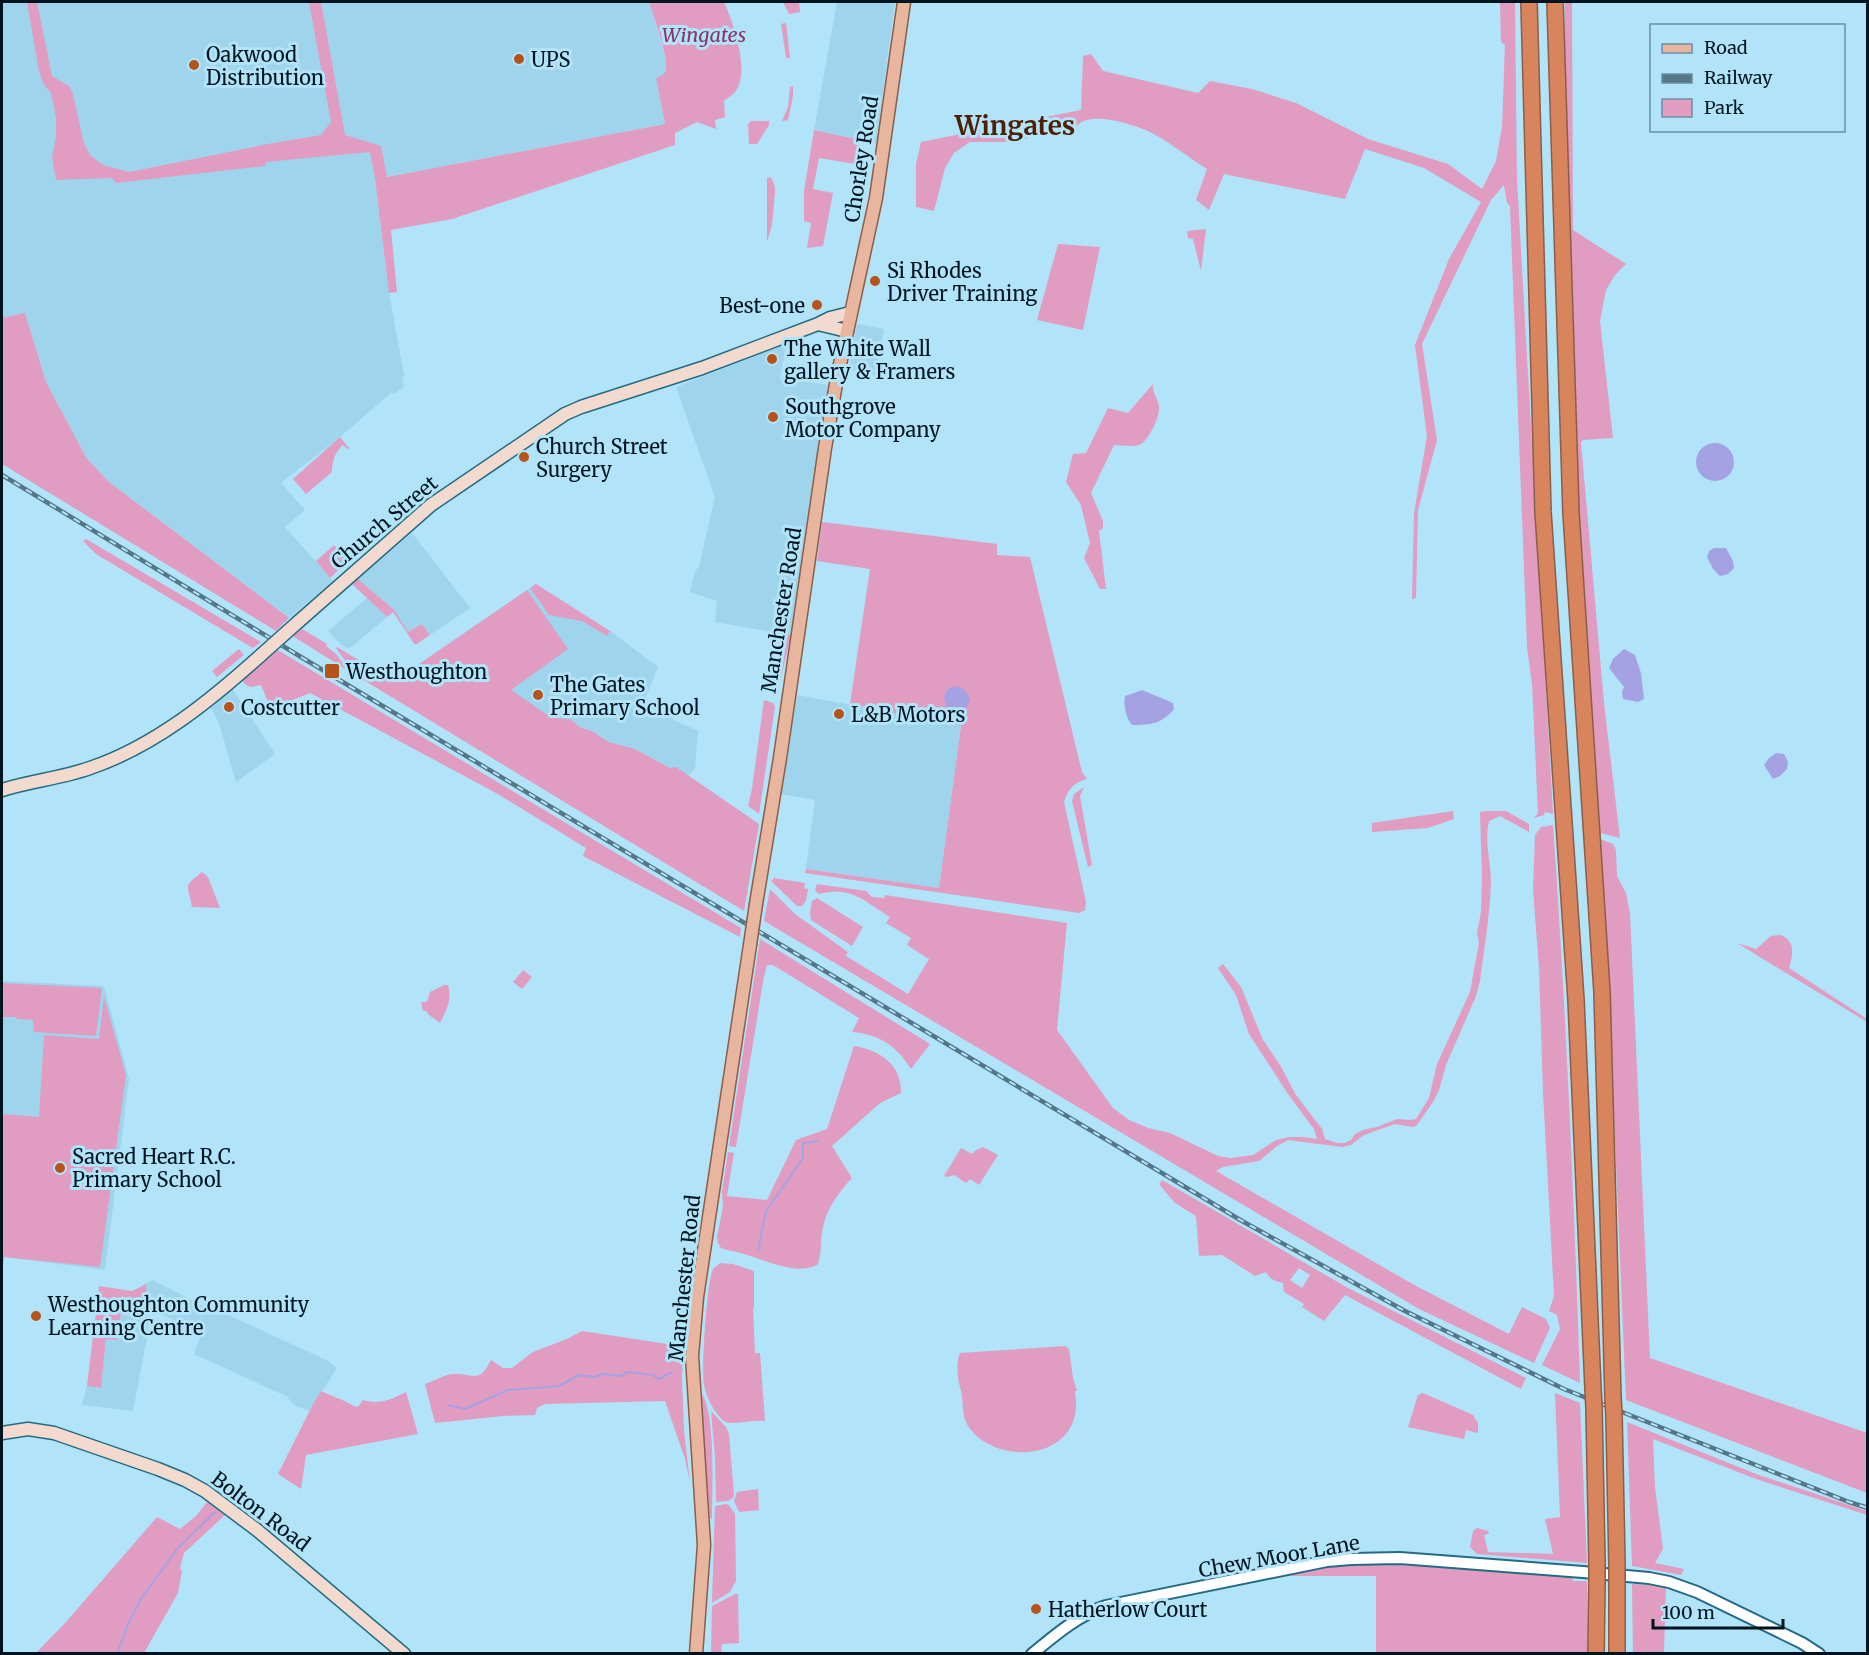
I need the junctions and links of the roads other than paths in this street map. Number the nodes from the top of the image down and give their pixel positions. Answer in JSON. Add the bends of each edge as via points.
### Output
{"nodes":[{"id":1,"x":904,"y":2,"type":"edge"},
{"id":2,"x":1529,"y":2,"type":"edge"},
{"id":3,"x":1555,"y":2,"type":"edge"},
{"id":4,"x":849,"y":322,"type":"junction"},
{"id":5,"x":818,"y":324,"type":"junction"},
{"id":6,"x":2,"y":790,"type":"edge"},
{"id":7,"x":2,"y":1433,"type":"edge"},
{"id":8,"x":1590,"y":1568,"type":"junction"},
{"id":9,"x":404,"y":1653,"type":"edge"},
{"id":10,"x":696,"y":1653,"type":"edge"},
{"id":11,"x":1032,"y":1653,"type":"edge"},
{"id":12,"x":1596,"y":1653,"type":"edge"},
{"id":13,"x":1617,"y":1653,"type":"edge"},
{"id":14,"x":1819,"y":1653,"type":"edge"}],
"edges":[{"from":1,"to":4,"type":"main road","name":"Chorley Road","via":[[876,198]]},
{"from":2,"to":8,"type":"highway","bridge":true,"via":[[1543,512],[1576,1000],[1593,1388]]},
{"from":3,"to":13,"type":"highway","bridge":true,"via":[[1571,513],[1602,992]]},
{"from":4,"to":5,"type":"main road"},
{"from":4,"to":5,"type":"main road","name":"Church Street","via":[[830,318]]},
{"from":4,"to":10,"type":"main road","name":"Manchester Road","bridge":true,"via":[[825,448],[694,1332],[704,1545]]},
{"from":5,"to":6,"type":"main road","name":"Church Street","bridge":true,"via":[[565,414],[430,505],[203,705],[175,724],[88,769]]},
{"from":7,"to":9,"type":"main road","name":"Bolton Road","via":[[28,1429],[54,1433],[158,1469],[205,1491]]},
{"from":8,"to":11,"type":"street","name":"Chew Moor Lane","via":[[1400,1558],[1327,1561],[1097,1609]]},
{"from":8,"to":12,"type":"highway","bridge":true,"via":[[1596,1581]]},
{"from":8,"to":14,"type":"street","name":"Chew Moor Lane","via":[[1649,1578],[1697,1592]]}]}
